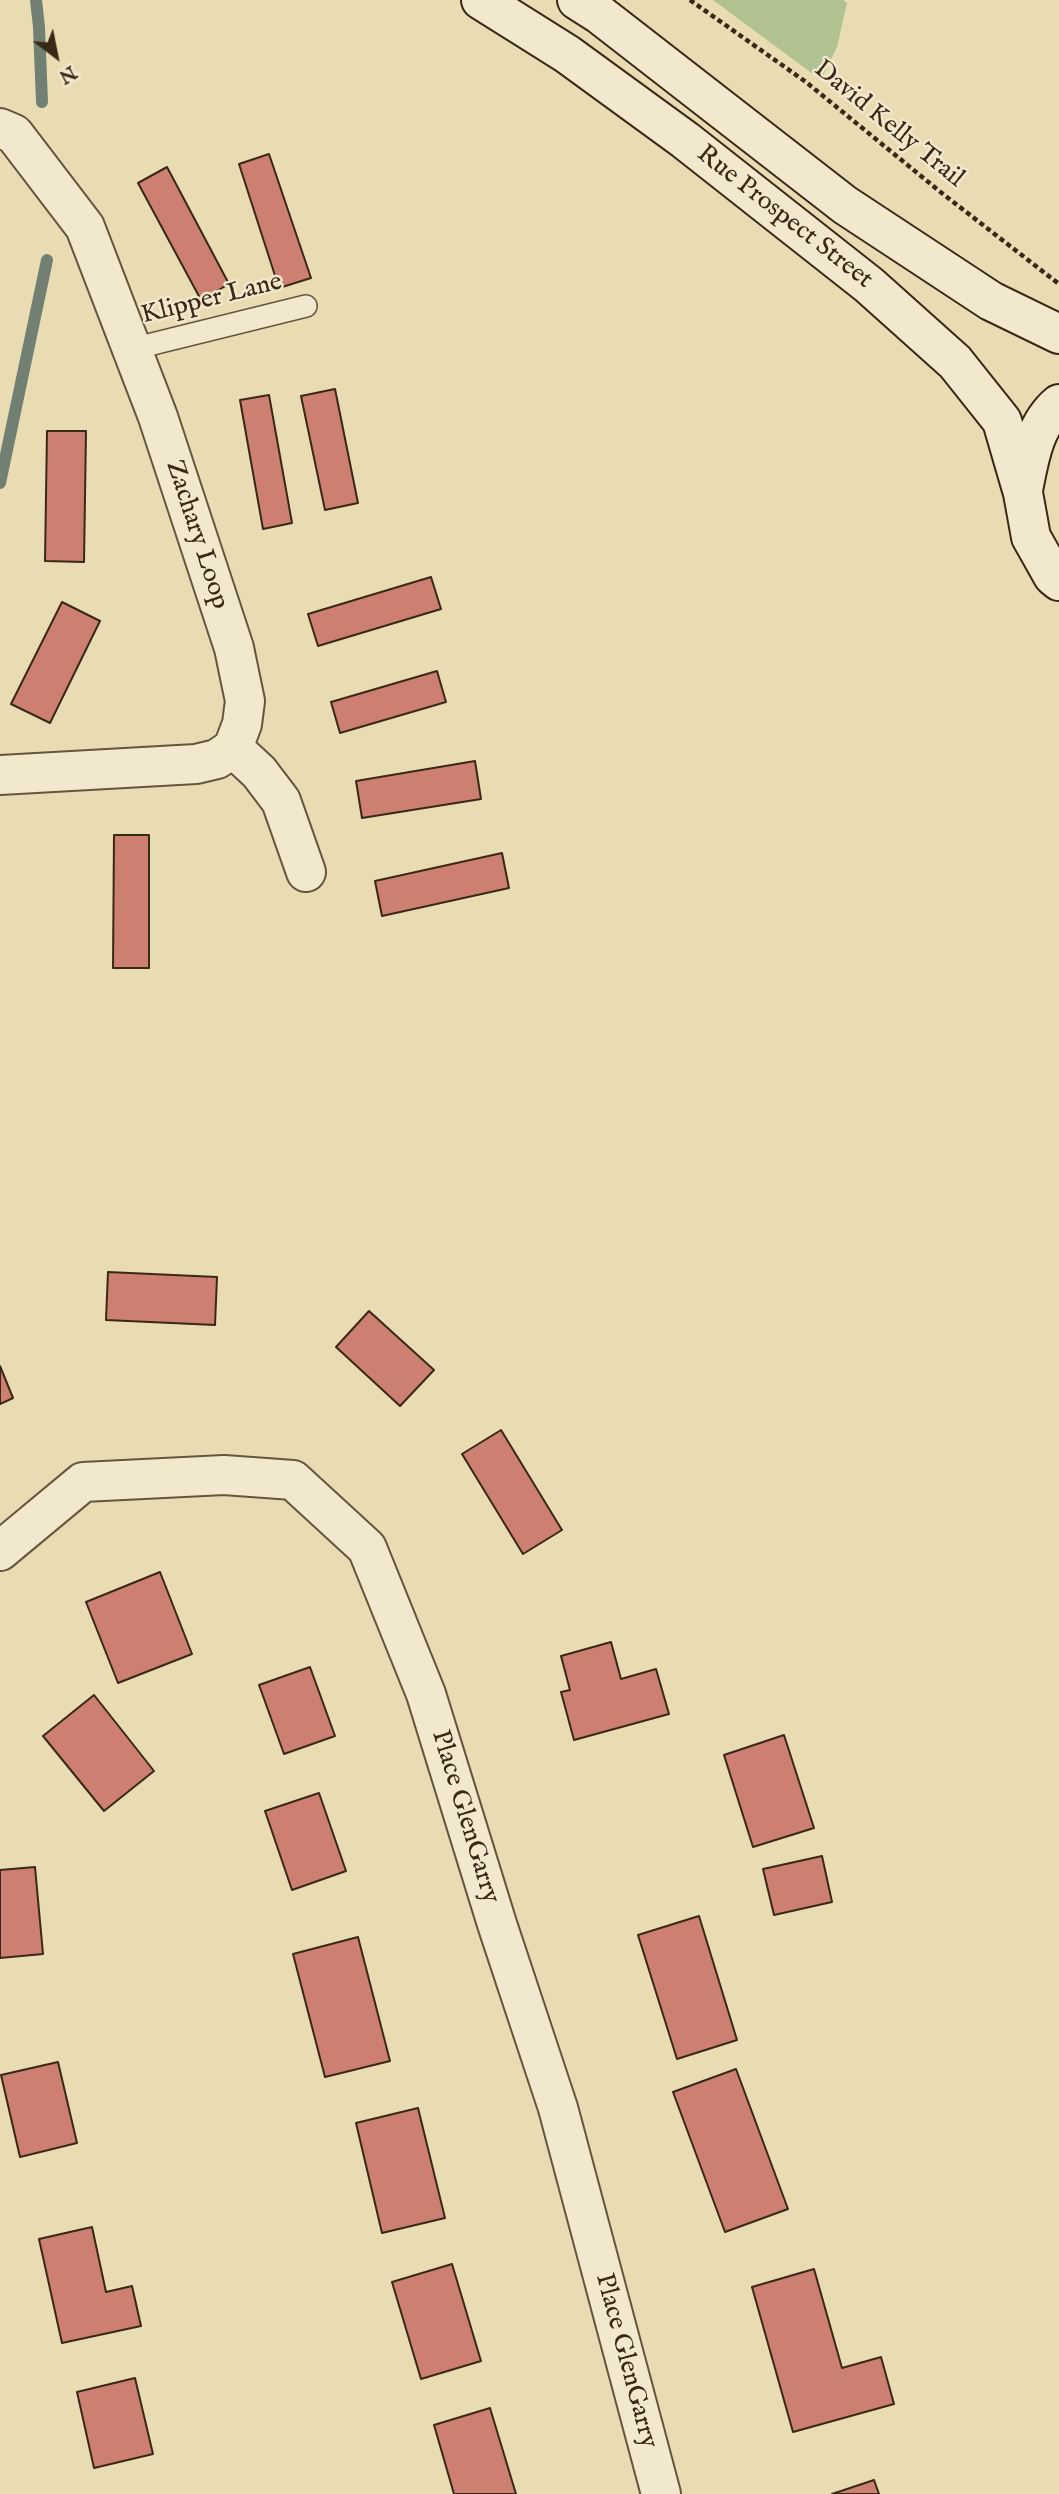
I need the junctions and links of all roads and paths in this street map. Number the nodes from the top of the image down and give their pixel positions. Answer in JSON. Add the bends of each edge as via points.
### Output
{"nodes":[{"id":1,"x":481,"y":0,"type":"edge"},
{"id":2,"x":577,"y":0,"type":"edge"},
{"id":3,"x":690,"y":0,"type":"edge"},
{"id":4,"x":0,"y":128,"type":"edge"},
{"id":5,"x":1059,"y":284,"type":"edge"},
{"id":6,"x":306,"y":306,"type":"dead end"},
{"id":7,"x":1059,"y":334,"type":"edge"},
{"id":8,"x":132,"y":349,"type":"junction"},
{"id":9,"x":1059,"y":404,"type":"edge"},
{"id":10,"x":1023,"y":493,"type":"junction"},
{"id":11,"x":1059,"y":581,"type":"edge"},
{"id":12,"x":233,"y":748,"type":"junction"},
{"id":13,"x":0,"y":775,"type":"edge"},
{"id":14,"x":306,"y":872,"type":"dead end"},
{"id":15,"x":0,"y":1551,"type":"edge"},
{"id":16,"x":661,"y":2494,"type":"edge"}],
"edges":[{"from":1,"to":10,"type":"street","name":"Rue Prospect Street","via":[[567,54],[685,141],[869,285],[955,362],[1002,421]]},
{"from":2,"to":7,"type":"street","name":"Rue Prospect Street","via":[[845,205],[991,301]]},
{"from":3,"to":5,"type":"path","name":"David Kelly Trail","via":[[806,82]]},
{"from":4,"to":8,"type":"street","name":"Zachary Loop","via":[[14,134],[85,227]]},
{"from":6,"to":8,"type":"lane","name":"Klipper Lane"},
{"from":8,"to":12,"type":"street","name":"Zachary Loop","via":[[234,648],[244,701]]},
{"from":9,"to":10,"type":"street","name":"Rue Prospect Street","via":[[1031,448]]},
{"from":10,"to":11,"type":"street","name":"Rue Prospect Street","via":[[1031,537]]},
{"from":12,"to":13,"type":"street","via":[[196,764]]},
{"from":12,"to":14,"type":"street","via":[[260,772],[281,801]]},
{"from":15,"to":16,"type":"street","name":"Place GlenGarry","via":[[82,1482],[224,1475],[293,1480],[367,1548],[426,1695],[558,2108]]}]}
